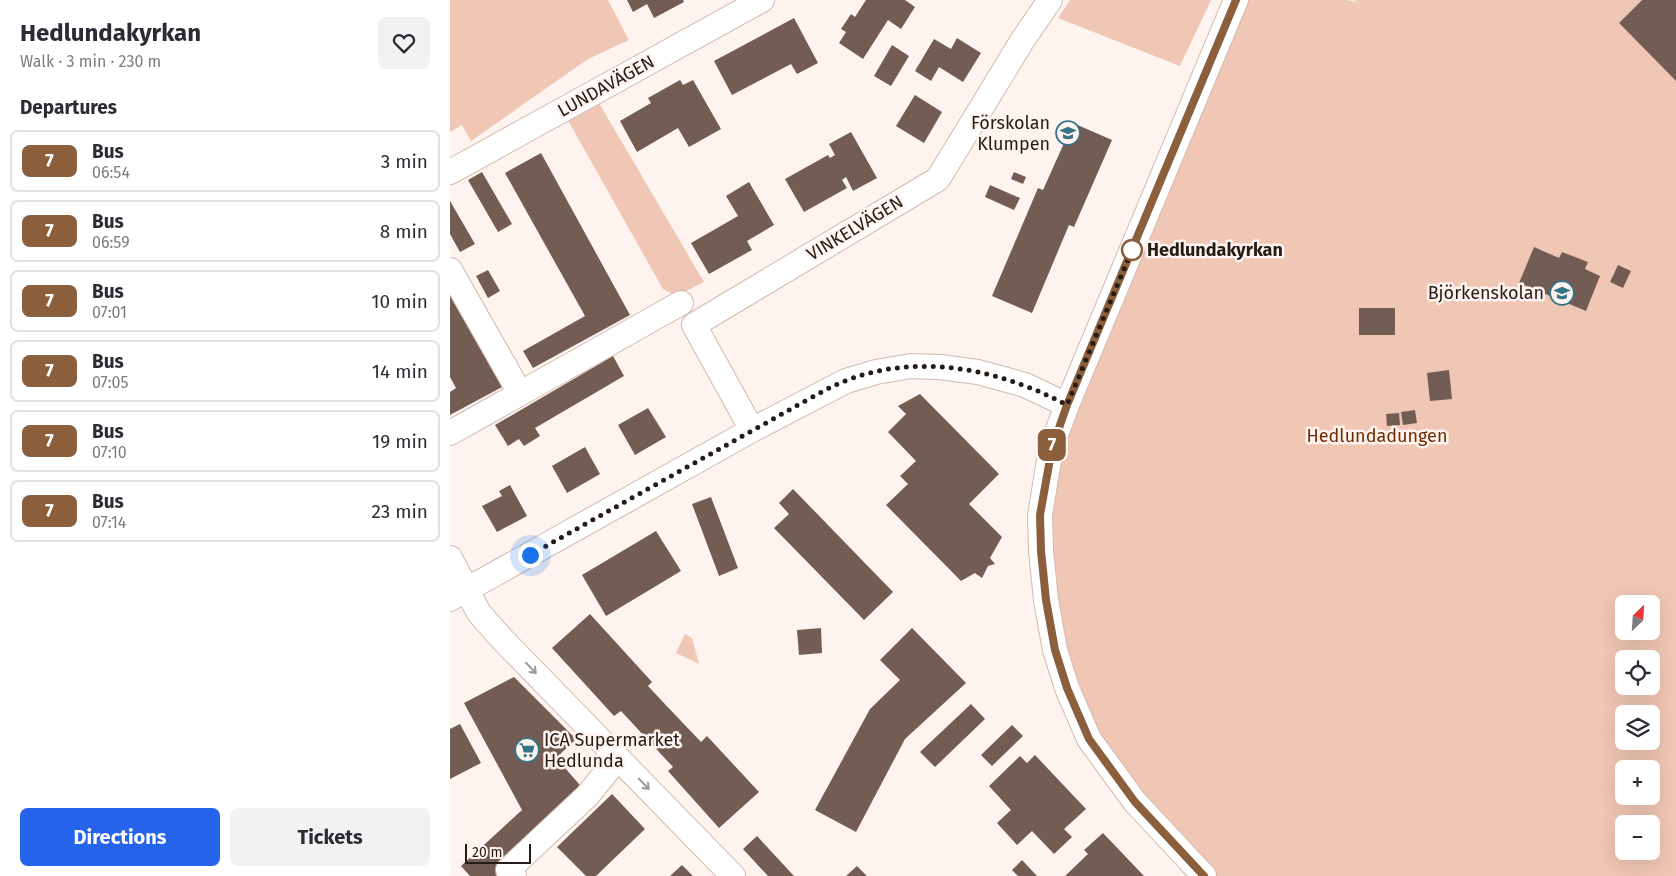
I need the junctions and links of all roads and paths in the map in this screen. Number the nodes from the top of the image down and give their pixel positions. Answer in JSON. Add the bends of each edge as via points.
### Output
{"nodes":[{"id":1,"x":762,"y":0,"type":"edge"},
{"id":2,"x":1050,"y":0,"type":"edge"},
{"id":3,"x":1236,"y":0,"type":"edge"},
{"id":4,"x":450,"y":172,"type":"edge"},
{"id":5,"x":450,"y":270,"type":"edge"},
{"id":6,"x":681,"y":303,"type":"dead end"},
{"id":7,"x":520,"y":393,"type":"junction"},
{"id":8,"x":1067,"y":405,"type":"junction"},
{"id":9,"x":752,"y":430,"type":"junction"},
{"id":10,"x":450,"y":433,"type":"edge"},
{"id":11,"x":450,"y":558,"type":"edge"},
{"id":12,"x":458,"y":595,"type":"edge"},
{"id":13,"x":618,"y":758,"type":"junction"},
{"id":14,"x":1197,"y":874,"type":"edge"},
{"id":15,"x":514,"y":876,"type":"edge"},
{"id":16,"x":733,"y":876,"type":"edge"}],
"edges":[{"from":1,"to":4,"type":"street","name":"LUNDAVÄGEN"},
{"from":2,"to":9,"type":"street","name":"VINKELVÄGEN","via":[[938,179],[694,325]]},
{"from":3,"to":8,"type":"street"},
{"from":5,"to":7,"type":"street"},
{"from":6,"to":7,"type":"street"},
{"from":7,"to":10,"type":"street"},
{"from":8,"to":9,"type":"street","via":[[1025,385],[978,372],[911,366],[846,381]]},
{"from":8,"to":14,"type":"street","via":[[1052,448],[1040,515],[1046,600],[1055,650],[1089,739],[1135,802]]},
{"from":9,"to":12,"type":"street"},
{"from":11,"to":12,"type":"street"},
{"from":12,"to":13,"type":"street","one_way":true,"via":[[479,613],[499,644]]},
{"from":13,"to":15,"type":"street","via":[[587,796],[508,870]]},
{"from":13,"to":16,"type":"street","one_way":true}]}
